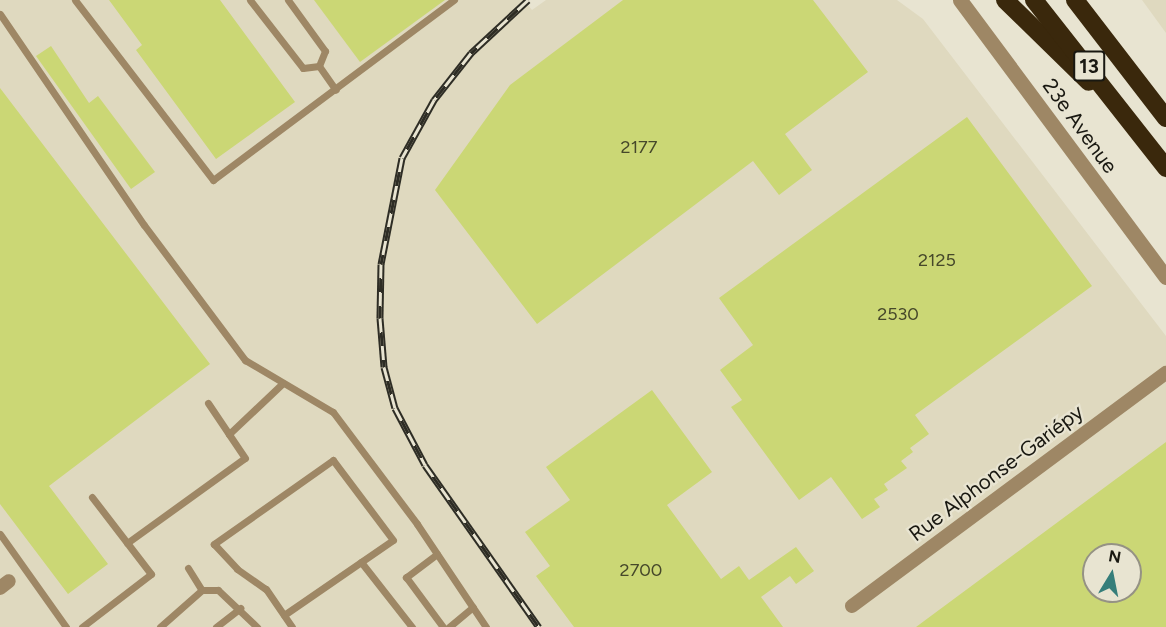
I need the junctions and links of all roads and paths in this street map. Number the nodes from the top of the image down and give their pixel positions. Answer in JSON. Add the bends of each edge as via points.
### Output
{"nodes":[{"id":1,"x":75,"y":0,"type":"edge"},
{"id":2,"x":250,"y":0,"type":"edge"},
{"id":3,"x":288,"y":0,"type":"edge"},
{"id":4,"x":454,"y":0,"type":"edge"},
{"id":5,"x":960,"y":0,"type":"edge"},
{"id":6,"x":1005,"y":0,"type":"edge"},
{"id":7,"x":1034,"y":0,"type":"edge"},
{"id":8,"x":1075,"y":0,"type":"edge"},
{"id":9,"x":1086,"y":0,"type":"edge"},
{"id":10,"x":0,"y":14,"type":"edge"},
{"id":11,"x":1126,"y":64,"type":"junction"},
{"id":12,"x":319,"y":66,"type":"junction"},
{"id":13,"x":336,"y":90,"type":"junction"},
{"id":14,"x":1166,"y":118,"type":"edge"},
{"id":15,"x":1141,"y":134,"type":"junction"},
{"id":16,"x":1166,"y":168,"type":"edge"},
{"id":17,"x":1166,"y":277,"type":"edge"},
{"id":18,"x":1166,"y":373,"type":"edge"},
{"id":19,"x":283,"y":382,"type":"junction"},
{"id":20,"x":208,"y":403,"type":"dead end"},
{"id":21,"x":229,"y":434,"type":"junction"},
{"id":22,"x":92,"y":497,"type":"dead end"},
{"id":23,"x":0,"y":534,"type":"edge"},
{"id":24,"x":127,"y":543,"type":"junction"},
{"id":25,"x":437,"y":554,"type":"junction"},
{"id":26,"x":361,"y":562,"type":"junction"},
{"id":27,"x":188,"y":568,"type":"dead end"},
{"id":28,"x":202,"y":590,"type":"junction"},
{"id":29,"x":852,"y":606,"type":"dead end"},
{"id":30,"x":473,"y":607,"type":"junction"},
{"id":31,"x":240,"y":608,"type":"junction"},
{"id":32,"x":284,"y":615,"type":"junction"},
{"id":33,"x":66,"y":627,"type":"edge"},
{"id":34,"x":82,"y":627,"type":"edge"},
{"id":35,"x":160,"y":627,"type":"edge"},
{"id":36,"x":216,"y":627,"type":"edge"},
{"id":37,"x":257,"y":627,"type":"edge"},
{"id":38,"x":292,"y":627,"type":"edge"},
{"id":39,"x":412,"y":627,"type":"edge"},
{"id":40,"x":443,"y":627,"type":"edge"},
{"id":41,"x":449,"y":627,"type":"edge"},
{"id":42,"x":486,"y":627,"type":"edge"}],
"edges":[{"from":1,"to":13,"type":"lane","via":[[213,180]]},
{"from":2,"to":12,"type":"lane","via":[[303,68]]},
{"from":3,"to":12,"type":"lane","via":[[325,51]]},
{"from":4,"to":13,"type":"lane"},
{"from":5,"to":17,"type":"street","name":"23e Avenue"},
{"from":6,"to":15,"type":"highway"},
{"from":7,"to":15,"type":"highway","number":"13"},
{"from":8,"to":11,"type":"highway","number":"13"},
{"from":9,"to":11,"type":"highway"},
{"from":10,"to":19,"type":"lane","via":[[144,225],[245,360]]},
{"from":11,"to":14,"type":"highway","number":"13"},
{"from":12,"to":13,"type":"lane"},
{"from":15,"to":16,"type":"highway","number":"13"},
{"from":18,"to":29,"type":"street","name":"Rue Alphonse-Gariépy"},
{"from":19,"to":21,"type":"lane"},
{"from":19,"to":25,"type":"lane","via":[[333,412]]},
{"from":20,"to":21,"type":"lane"},
{"from":21,"to":24,"type":"lane","via":[[245,458]]},
{"from":22,"to":24,"type":"lane"},
{"from":23,"to":33,"type":"lane"},
{"from":24,"to":34,"type":"lane","via":[[151,574]]},
{"from":25,"to":30,"type":"lane"},
{"from":25,"to":40,"type":"lane","via":[[406,577]]},
{"from":26,"to":32,"type":"lane"},
{"from":26,"to":32,"type":"lane","via":[[393,540],[333,460],[214,544],[237,569],[266,589]]},
{"from":26,"to":39,"type":"lane"},
{"from":27,"to":28,"type":"lane"},
{"from":28,"to":31,"type":"lane","via":[[218,590]]},
{"from":28,"to":35,"type":"lane"},
{"from":30,"to":41,"type":"lane"},
{"from":30,"to":42,"type":"lane"},
{"from":31,"to":36,"type":"lane"},
{"from":31,"to":37,"type":"lane"},
{"from":32,"to":38,"type":"lane"}]}
